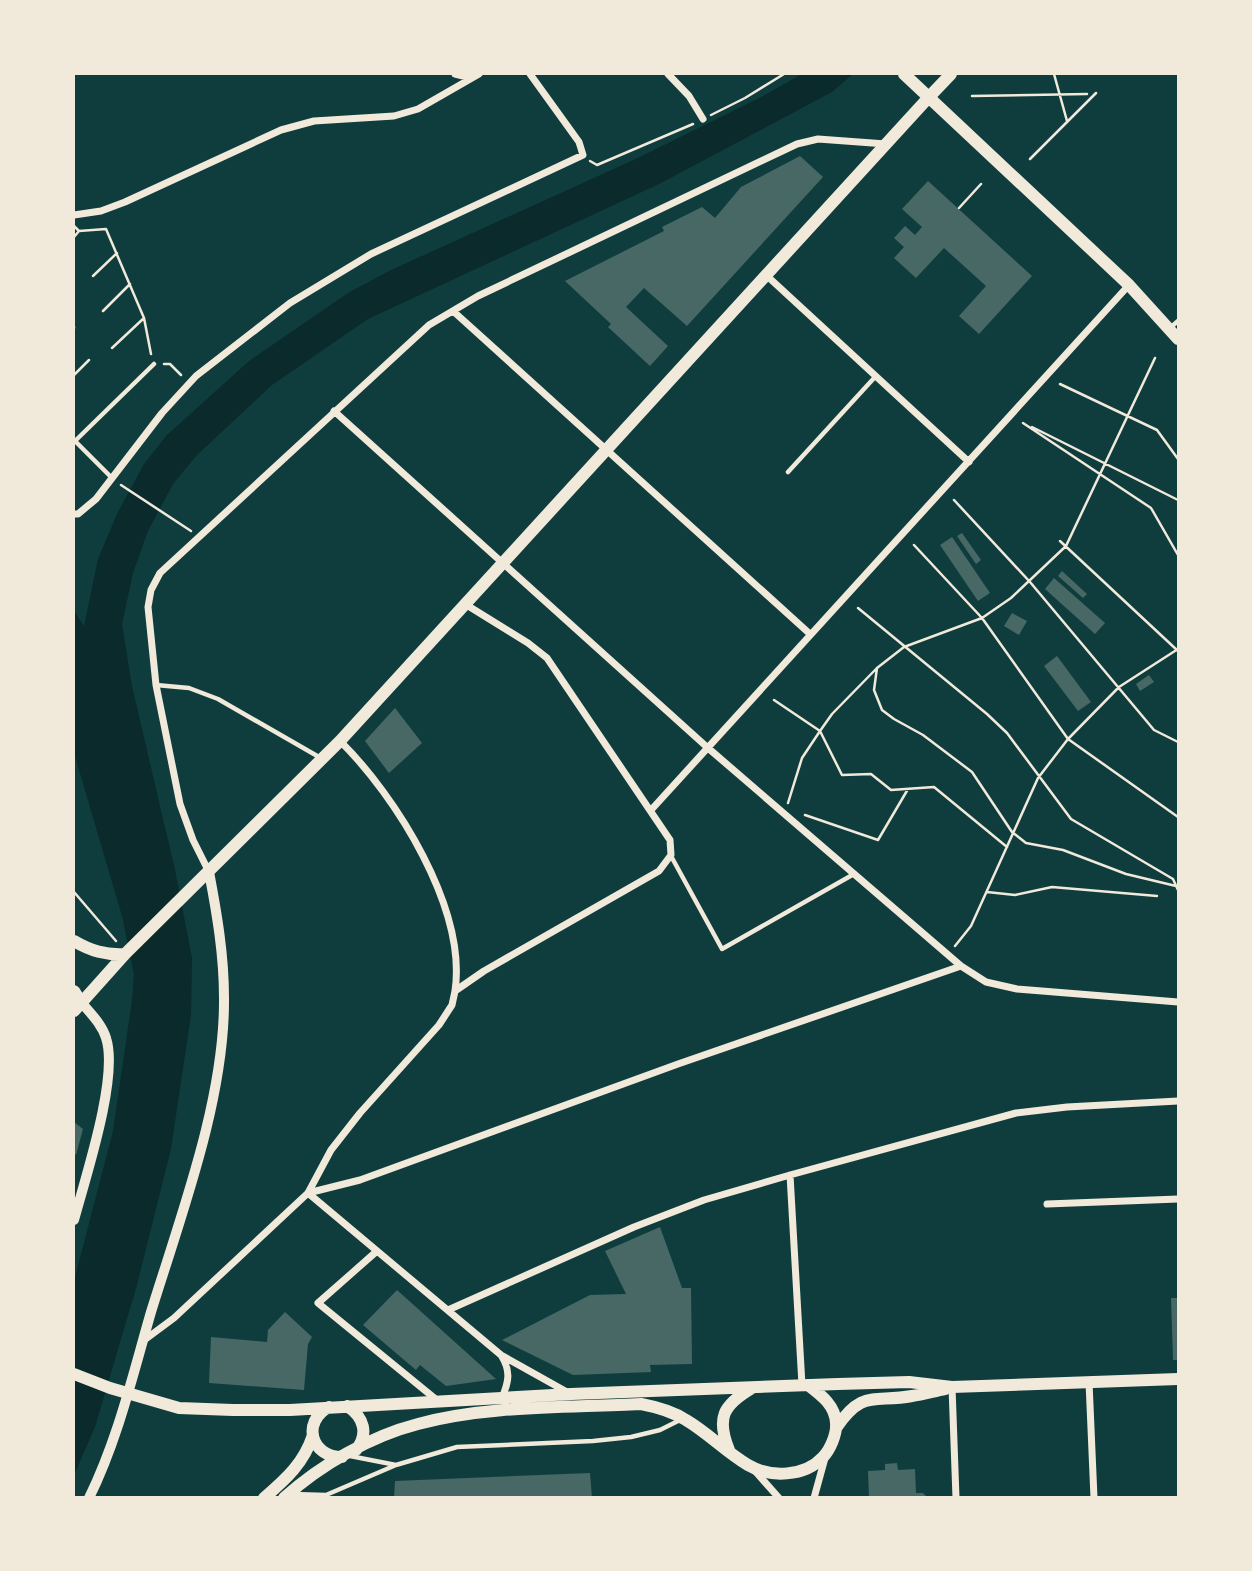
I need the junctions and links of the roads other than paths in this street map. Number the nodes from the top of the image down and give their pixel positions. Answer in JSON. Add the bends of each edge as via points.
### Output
{"nodes":[{"id":1,"x":455,"y":74,"type":"edge"},
{"id":2,"x":479,"y":74,"type":"edge"},
{"id":3,"x":530,"y":74,"type":"edge"},
{"id":4,"x":668,"y":74,"type":"edge"},
{"id":5,"x":904,"y":74,"type":"edge"},
{"id":6,"x":951,"y":74,"type":"edge"},
{"id":7,"x":471,"y":78,"type":"junction"},
{"id":8,"x":929,"y":97,"type":"junction"},
{"id":9,"x":703,"y":119,"type":"road end"},
{"id":10,"x":886,"y":144,"type":"junction"},
{"id":11,"x":74,"y":215,"type":"edge"},
{"id":12,"x":766,"y":275,"type":"junction"},
{"id":13,"x":1129,"y":285,"type":"junction"},
{"id":14,"x":453,"y":312,"type":"junction"},
{"id":15,"x":1174,"y":325,"type":"edge"},
{"id":16,"x":1178,"y":339,"type":"edge"},
{"id":17,"x":154,"y":365,"type":"road end"},
{"id":18,"x":876,"y":376,"type":"junction"},
{"id":19,"x":334,"y":411,"type":"junction"},
{"id":20,"x":74,"y":441,"type":"edge"},
{"id":21,"x":605,"y":451,"type":"junction"},
{"id":22,"x":969,"y":462,"type":"junction"},
{"id":23,"x":788,"y":472,"type":"dead end"},
{"id":24,"x":111,"y":477,"type":"junction"},
{"id":25,"x":74,"y":514,"type":"edge"},
{"id":26,"x":502,"y":564,"type":"junction"},
{"id":27,"x":465,"y":604,"type":"junction"},
{"id":28,"x":810,"y":634,"type":"junction"},
{"id":29,"x":156,"y":685,"type":"junction"},
{"id":30,"x":340,"y":741,"type":"junction"},
{"id":31,"x":708,"y":748,"type":"junction"},
{"id":32,"x":323,"y":759,"type":"junction"},
{"id":33,"x":652,"y":809,"type":"junction"},
{"id":34,"x":671,"y":855,"type":"junction"},
{"id":35,"x":209,"y":872,"type":"junction"},
{"id":36,"x":854,"y":874,"type":"junction"},
{"id":37,"x":74,"y":941,"type":"edge"},
{"id":38,"x":125,"y":954,"type":"junction"},
{"id":39,"x":961,"y":967,"type":"junction"},
{"id":40,"x":455,"y":991,"type":"junction"},
{"id":41,"x":75,"y":1000,"type":"edge"},
{"id":42,"x":1178,"y":1002,"type":"edge"},
{"id":43,"x":1178,"y":1101,"type":"edge"},
{"id":44,"x":790,"y":1175,"type":"junction"},
{"id":45,"x":307,"y":1193,"type":"junction"},
{"id":46,"x":1178,"y":1199,"type":"edge"},
{"id":47,"x":1048,"y":1204,"type":"dead end"},
{"id":48,"x":74,"y":1220,"type":"edge"},
{"id":49,"x":377,"y":1251,"type":"junction"},
{"id":50,"x":448,"y":1310,"type":"junction"},
{"id":51,"x":142,"y":1342,"type":"junction"},
{"id":52,"x":501,"y":1354,"type":"junction"},
{"id":53,"x":74,"y":1374,"type":"edge"},
{"id":54,"x":1178,"y":1379,"type":"edge"},
{"id":55,"x":1089,"y":1382,"type":"junction"},
{"id":56,"x":805,"y":1385,"type":"junction"},
{"id":57,"x":754,"y":1387,"type":"junction"},
{"id":58,"x":952,"y":1387,"type":"junction"},
{"id":59,"x":128,"y":1393,"type":"junction"},
{"id":60,"x":571,"y":1394,"type":"junction"},
{"id":61,"x":502,"y":1398,"type":"junction"},
{"id":62,"x":438,"y":1401,"type":"junction"},
{"id":63,"x":347,"y":1406,"type":"junction"},
{"id":64,"x":330,"y":1407,"type":"junction"},
{"id":65,"x":684,"y":1419,"type":"junction"},
{"id":66,"x":836,"y":1428,"type":"junction"},
{"id":67,"x":313,"y":1435,"type":"junction"},
{"id":68,"x":729,"y":1450,"type":"junction"},
{"id":69,"x":827,"y":1452,"type":"junction"},
{"id":70,"x":348,"y":1454,"type":"junction"},
{"id":71,"x":396,"y":1465,"type":"junction"},
{"id":72,"x":749,"y":1466,"type":"junction"},
{"id":73,"x":286,"y":1496,"type":"edge"},
{"id":74,"x":89,"y":1497,"type":"edge"},
{"id":75,"x":264,"y":1497,"type":"edge"},
{"id":76,"x":779,"y":1497,"type":"edge"},
{"id":77,"x":814,"y":1497,"type":"edge"},
{"id":78,"x":956,"y":1497,"type":"edge"},
{"id":79,"x":1094,"y":1497,"type":"edge"}],
"edges":[{"from":1,"to":7,"type":"street"},
{"from":2,"to":7,"type":"street"},
{"from":3,"to":24,"type":"street","via":[[579,142],[583,156],[371,254],[290,303],[189,384]]},
{"from":4,"to":9,"type":"street"},
{"from":5,"to":8,"type":"main road"},
{"from":6,"to":8,"type":"main road"},
{"from":7,"to":11,"type":"street","via":[[418,109],[394,117],[314,121],[281,130],[125,202]]},
{"from":8,"to":10,"type":"main road"},
{"from":8,"to":13,"type":"main road"},
{"from":10,"to":12,"type":"main road"},
{"from":10,"to":14,"type":"street","via":[[818,139],[797,144]]},
{"from":12,"to":18,"type":"street"},
{"from":12,"to":21,"type":"main road"},
{"from":13,"to":15,"type":"main road"},
{"from":13,"to":22,"type":"street"},
{"from":14,"to":19,"type":"street","via":[[429,325]]},
{"from":14,"to":21,"type":"street"},
{"from":15,"to":16,"type":"main road"},
{"from":17,"to":20,"type":"lane"},
{"from":18,"to":22,"type":"street"},
{"from":18,"to":23,"type":"lane"},
{"from":19,"to":26,"type":"street"},
{"from":19,"to":29,"type":"street","via":[[160,573],[148,607]]},
{"from":20,"to":24,"type":"lane"},
{"from":21,"to":26,"type":"main road"},
{"from":21,"to":28,"type":"street"},
{"from":22,"to":28,"type":"street"},
{"from":24,"to":25,"type":"street","via":[[96,499]]},
{"from":26,"to":27,"type":"main road"},
{"from":26,"to":31,"type":"street"},
{"from":27,"to":30,"type":"main road"},
{"from":27,"to":33,"type":"street","via":[[547,658]]},
{"from":28,"to":31,"type":"street"},
{"from":29,"to":32,"type":"lane","via":[[189,688],[218,699]]},
{"from":29,"to":35,"type":"street","via":[[180,804]]},
{"from":30,"to":32,"type":"main road"},
{"from":30,"to":40,"type":"street","via":[[364,764],[418,846],[436,883],[448,917]]},
{"from":31,"to":33,"type":"street"},
{"from":31,"to":36,"type":"street"},
{"from":32,"to":35,"type":"main road"},
{"from":33,"to":34,"type":"street","via":[[670,840]]},
{"from":34,"to":36,"type":"lane","via":[[722,949]]},
{"from":34,"to":40,"type":"street","via":[[659,871]]},
{"from":35,"to":38,"type":"main road"},
{"from":35,"to":51,"type":"street","via":[[220,929],[222,1043],[196,1164]]},
{"from":36,"to":39,"type":"street"},
{"from":37,"to":38,"type":"main road","via":[[89,950]]},
{"from":38,"to":41,"type":"main road"},
{"from":39,"to":42,"type":"street","via":[[986,982],[1017,989]]},
{"from":39,"to":45,"type":"street","via":[[360,1180]]},
{"from":40,"to":45,"type":"street","via":[[439,1025],[338,1140]]},
{"from":41,"to":48,"type":"street","via":[[106,1037],[108,1077]]},
{"from":43,"to":44,"type":"street","via":[[1016,1113]]},
{"from":44,"to":50,"type":"street","via":[[634,1227]]},
{"from":44,"to":56,"type":"street"},
{"from":45,"to":49,"type":"street"},
{"from":45,"to":51,"type":"street","via":[[174,1318]]},
{"from":46,"to":47,"type":"street"},
{"from":49,"to":50,"type":"street"},
{"from":49,"to":62,"type":"street","via":[[318,1303]]},
{"from":50,"to":52,"type":"street"},
{"from":51,"to":59,"type":"street"},
{"from":52,"to":60,"type":"street"},
{"from":52,"to":61,"type":"street","via":[[509,1377]]},
{"from":53,"to":59,"type":"main road"},
{"from":54,"to":55,"type":"main road"},
{"from":55,"to":58,"type":"main road"},
{"from":55,"to":79,"type":"street"},
{"from":56,"to":57,"type":"main road"},
{"from":56,"to":58,"type":"main road","via":[[909,1382]]},
{"from":56,"to":66,"type":"main road","via":[[830,1405]]},
{"from":57,"to":60,"type":"main road"},
{"from":57,"to":68,"type":"main road","via":[[733,1401],[723,1416],[721,1426]]},
{"from":58,"to":66,"type":"main road","via":[[911,1397],[868,1399],[847,1412]]},
{"from":58,"to":78,"type":"street"},
{"from":59,"to":64,"type":"main road","via":[[179,1408]]},
{"from":59,"to":74,"type":"street"},
{"from":60,"to":61,"type":"main road"},
{"from":61,"to":62,"type":"main road"},
{"from":62,"to":63,"type":"main road"},
{"from":63,"to":64,"type":"main road"},
{"from":63,"to":70,"type":"main road","via":[[363,1426],[361,1443]]},
{"from":64,"to":67,"type":"main road","via":[[316,1418]]},
{"from":65,"to":68,"type":"main road"},
{"from":65,"to":70,"type":"main road","via":[[640,1405],[491,1412],[416,1424]]},
{"from":65,"to":71,"type":"lane","via":[[631,1437],[457,1447]]},
{"from":66,"to":69,"type":"main road"},
{"from":67,"to":70,"type":"main road","via":[[326,1454]]},
{"from":67,"to":75,"type":"main road","via":[[297,1467]]},
{"from":68,"to":72,"type":"main road"},
{"from":69,"to":72,"type":"main road","via":[[807,1470],[794,1473]]},
{"from":69,"to":77,"type":"street"},
{"from":70,"to":71,"type":"lane"},
{"from":70,"to":73,"type":"main road"},
{"from":71,"to":73,"type":"lane","via":[[326,1495]]},
{"from":72,"to":76,"type":"street"}]}
